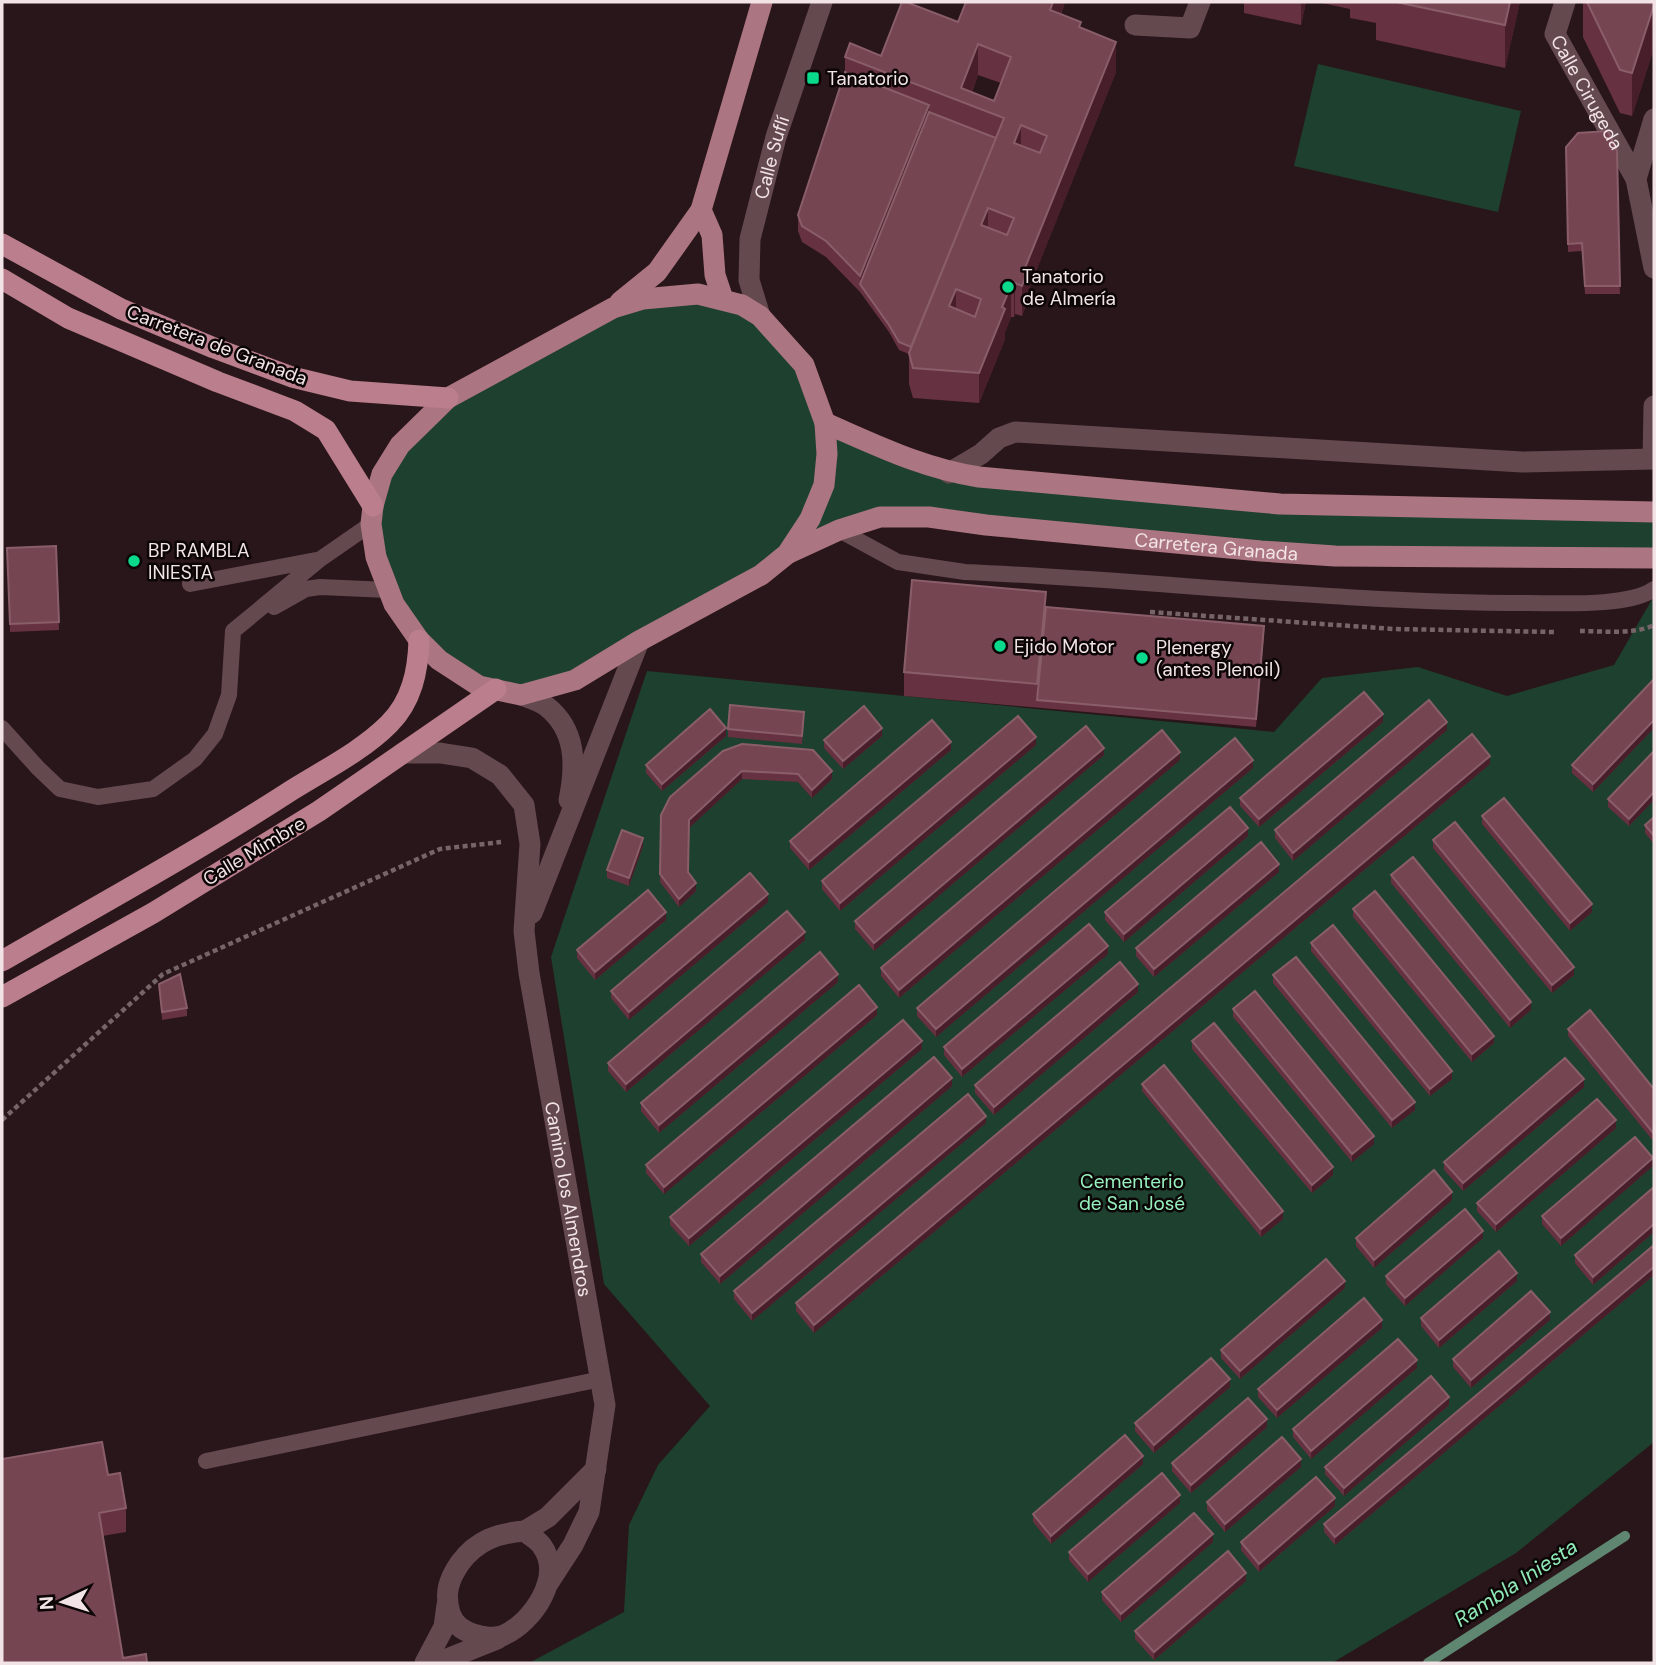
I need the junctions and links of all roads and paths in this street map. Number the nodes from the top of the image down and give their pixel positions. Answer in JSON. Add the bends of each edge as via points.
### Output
{"nodes":[{"id":1,"x":762,"y":2,"type":"edge"},
{"id":2,"x":822,"y":2,"type":"edge"},
{"id":3,"x":1200,"y":2,"type":"edge"},
{"id":4,"x":1565,"y":2,"type":"edge"},
{"id":5,"x":1135,"y":25,"type":"dead end"},
{"id":6,"x":1654,"y":120,"type":"edge"},
{"id":7,"x":1636,"y":179,"type":"junction"},
{"id":8,"x":701,"y":211,"type":"junction"},
{"id":9,"x":2,"y":244,"type":"edge"},
{"id":10,"x":1654,"y":268,"type":"edge"},
{"id":11,"x":2,"y":278,"type":"edge"},
{"id":12,"x":723,"y":299,"type":"junction"},
{"id":13,"x":613,"y":308,"type":"junction"},
{"id":14,"x":760,"y":316,"type":"junction"},
{"id":15,"x":448,"y":398,"type":"junction"},
{"id":16,"x":1654,"y":406,"type":"edge"},
{"id":17,"x":825,"y":423,"type":"junction"},
{"id":18,"x":1653,"y":459,"type":"edge"},
{"id":19,"x":949,"y":473,"type":"junction"},
{"id":20,"x":1654,"y":512,"type":"edge"},
{"id":21,"x":372,"y":515,"type":"junction"},
{"id":22,"x":839,"y":530,"type":"junction"},
{"id":23,"x":787,"y":554,"type":"junction"},
{"id":24,"x":1654,"y":558,"type":"edge"},
{"id":25,"x":319,"y":560,"type":"junction"},
{"id":26,"x":190,"y":584,"type":"dead end"},
{"id":27,"x":1654,"y":589,"type":"edge"},
{"id":28,"x":388,"y":590,"type":"junction"},
{"id":29,"x":233,"y":631,"type":"junction"},
{"id":30,"x":419,"y":640,"type":"junction"},
{"id":31,"x":639,"y":641,"type":"junction"},
{"id":32,"x":496,"y":690,"type":"junction"},
{"id":33,"x":520,"y":695,"type":"junction"},
{"id":34,"x":2,"y":728,"type":"edge"},
{"id":35,"x":403,"y":753,"type":"junction"},
{"id":36,"x":561,"y":843,"type":"junction"},
{"id":37,"x":530,"y":844,"type":"junction"},
{"id":38,"x":524,"y":931,"type":"junction"},
{"id":39,"x":2,"y":961,"type":"edge"},
{"id":40,"x":2,"y":997,"type":"edge"},
{"id":41,"x":2,"y":1120,"type":"edge"},
{"id":42,"x":601,"y":1380,"type":"junction"},
{"id":43,"x":206,"y":1461,"type":"dead end"},
{"id":44,"x":596,"y":1469,"type":"junction"},
{"id":45,"x":525,"y":1531,"type":"junction"},
{"id":46,"x":547,"y":1585,"type":"junction"},
{"id":47,"x":447,"y":1603,"type":"junction"},
{"id":48,"x":502,"y":1637,"type":"junction"},
{"id":49,"x":425,"y":1663,"type":"edge"},
{"id":50,"x":437,"y":1663,"type":"edge"}],
"edges":[{"from":1,"to":8,"type":"main road"},
{"from":2,"to":14,"type":"street","name":"Calle Suflí","via":[[776,136],[750,239],[749,280]]},
{"from":3,"to":5,"type":"street","via":[[1189,28]]},
{"from":4,"to":7,"type":"street","name":"Calle Cirugeda","via":[[1555,34]]},
{"from":6,"to":7,"type":"street"},
{"from":7,"to":10,"type":"street"},
{"from":8,"to":12,"type":"main road","via":[[712,235],[715,275]]},
{"from":8,"to":13,"type":"main road","via":[[657,272]]},
{"from":9,"to":15,"type":"highway","name":"Carretera de Granada","via":[[121,309],[292,377],[350,391]]},
{"from":11,"to":21,"type":"highway","name":"Carretera de Granada","via":[[68,318],[295,411],[326,430]]},
{"from":12,"to":13,"type":"main road","via":[[698,294]]},
{"from":12,"to":14,"type":"main road"},
{"from":13,"to":15,"type":"main road"},
{"from":14,"to":17,"type":"main road","via":[[804,365]]},
{"from":15,"to":21,"type":"main road","via":[[400,445],[383,474]]},
{"from":16,"to":18,"type":"street"},
{"from":17,"to":19,"type":"main road"},
{"from":17,"to":23,"type":"main road","via":[[824,485],[810,519]]},
{"from":18,"to":19,"type":"street","via":[[1522,462],[1015,432]]},
{"from":19,"to":20,"type":"main road","via":[[1280,504]]},
{"from":21,"to":25,"type":"lane"},
{"from":21,"to":28,"type":"main road","via":[[376,557]]},
{"from":22,"to":23,"type":"main road","name":"Carretera Granada"},
{"from":22,"to":24,"type":"main road","name":"Carretera Granada","via":[[880,517],[929,517],[1335,556]]},
{"from":22,"to":27,"type":"lane","via":[[898,562],[965,572],[1437,603],[1578,603],[1629,598]]},
{"from":23,"to":31,"type":"main road","via":[[761,575]]},
{"from":25,"to":26,"type":"lane"},
{"from":25,"to":29,"type":"lane"},
{"from":28,"to":29,"type":"lane","via":[[306,589]]},
{"from":28,"to":30,"type":"main road"},
{"from":29,"to":34,"type":"lane","via":[[229,695],[215,734],[195,759],[153,789],[98,797],[60,789]]},
{"from":30,"to":32,"type":"main road","via":[[439,660]]},
{"from":30,"to":39,"type":"highway","name":"Calle Mimbre","via":[[412,688],[402,708],[359,748]]},
{"from":31,"to":33,"type":"main road","via":[[575,680]]},
{"from":31,"to":36,"type":"street"},
{"from":32,"to":33,"type":"main road"},
{"from":32,"to":35,"type":"highway","name":"Calle Mimbre"},
{"from":33,"to":36,"type":"street","via":[[545,705],[561,721],[573,746],[573,778]]},
{"from":35,"to":37,"type":"street","name":"Camino los Almendros","via":[[472,758],[500,775],[524,805]]},
{"from":35,"to":40,"type":"highway","name":"Calle Mimbre","via":[[319,811],[153,913]]},
{"from":36,"to":38,"type":"street"},
{"from":37,"to":38,"type":"street","name":"Camino los Almendros"},
{"from":37,"to":41,"type":"path","via":[[493,841],[440,849],[163,974]]},
{"from":38,"to":42,"type":"street","name":"Camino los Almendros"},
{"from":42,"to":43,"type":"lane"},
{"from":42,"to":44,"type":"street","name":"Camino los Almendros","via":[[605,1405]]},
{"from":44,"to":45,"type":"street","via":[[548,1517]]},
{"from":44,"to":46,"type":"street","name":"Camino los Almendros","via":[[589,1512]]},
{"from":45,"to":46,"type":"street","via":[[542,1546],[548,1565]]},
{"from":45,"to":47,"type":"street","via":[[481,1541],[447,1585]]},
{"from":46,"to":48,"type":"street","via":[[533,1612]]},
{"from":47,"to":48,"type":"street","via":[[454,1623],[481,1637]]},
{"from":47,"to":49,"type":"street","via":[[444,1627]]},
{"from":48,"to":50,"type":"street"}]}
